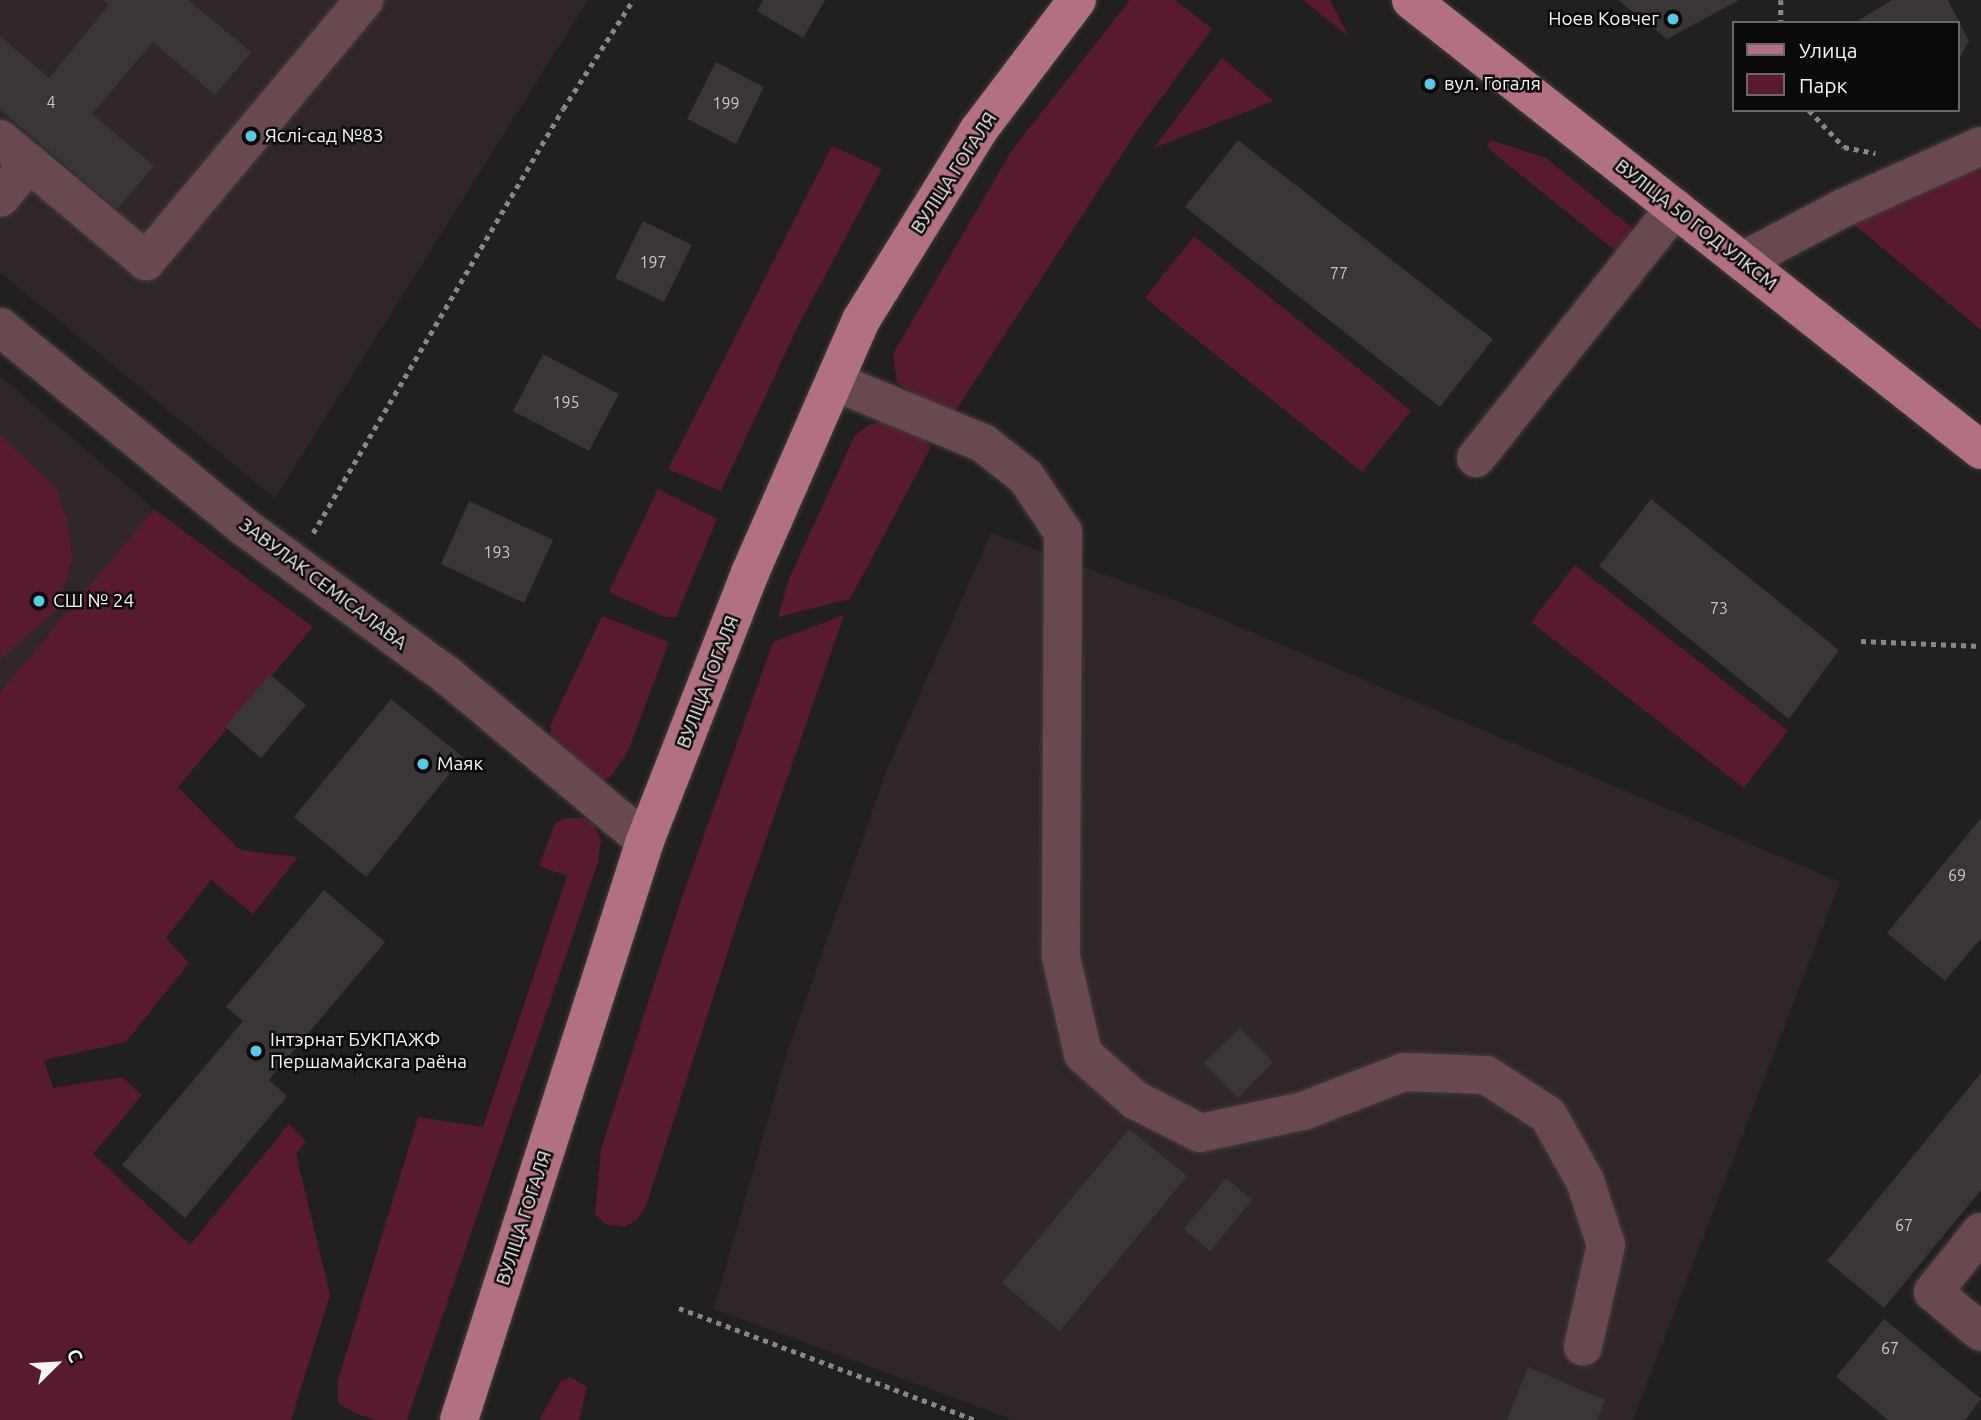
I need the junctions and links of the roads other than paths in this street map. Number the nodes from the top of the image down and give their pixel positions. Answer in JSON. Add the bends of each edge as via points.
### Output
{"nodes":[{"id":1,"x":364,"y":0,"type":"edge"},
{"id":2,"x":1077,"y":0,"type":"edge"},
{"id":3,"x":1411,"y":0,"type":"edge"},
{"id":4,"x":0,"y":139,"type":"edge"},
{"id":5,"x":1981,"y":146,"type":"edge"},
{"id":6,"x":29,"y":163,"type":"junction"},
{"id":7,"x":0,"y":198,"type":"edge"},
{"id":8,"x":1675,"y":208,"type":"junction"},
{"id":9,"x":1743,"y":261,"type":"junction"},
{"id":10,"x":0,"y":327,"type":"edge"},
{"id":11,"x":835,"y":382,"type":"junction"},
{"id":12,"x":1981,"y":450,"type":"edge"},
{"id":13,"x":1476,"y":458,"type":"dead end"},
{"id":14,"x":645,"y":841,"type":"junction"},
{"id":15,"x":1981,"y":1232,"type":"edge"},
{"id":16,"x":1981,"y":1332,"type":"edge"},
{"id":17,"x":1583,"y":1346,"type":"dead end"},
{"id":18,"x":459,"y":1420,"type":"edge"}],
"edges":[{"from":1,"to":6,"type":"street","via":[[146,261]]},
{"from":2,"to":11,"type":"main road","name":"ВУЛІЦА ГОГАЛЯ","via":[[978,131],[861,320]]},
{"from":3,"to":8,"type":"main road","name":"ВУЛІЦА 50 ГОД УЛКСМ"},
{"from":4,"to":6,"type":"street"},
{"from":5,"to":9,"type":"street","via":[[1843,208]]},
{"from":6,"to":7,"type":"street"},
{"from":8,"to":9,"type":"main road","name":"ВУЛІЦА 50 ГОД УЛКСМ"},
{"from":8,"to":13,"type":"street"},
{"from":9,"to":12,"type":"main road","name":"ВУЛІЦА 50 ГОД УЛКСМ"},
{"from":10,"to":14,"type":"street","name":"ЗАВУЛАК СЕМІСАЛАВА","via":[[295,564],[448,676]]},
{"from":11,"to":14,"type":"main road","name":"ВУЛІЦА ГОГАЛЯ","via":[[750,573]]},
{"from":11,"to":17,"type":"street","via":[[983,443],[1026,477],[1063,532],[1062,957],[1083,1054],[1135,1100],[1200,1133],[1303,1111],[1404,1072],[1486,1075],[1548,1115],[1585,1181],[1606,1245]]},
{"from":14,"to":18,"type":"main road","name":"ВУЛІЦА ГОГАЛЯ"},
{"from":15,"to":16,"type":"street","via":[[1933,1292]]}]}
